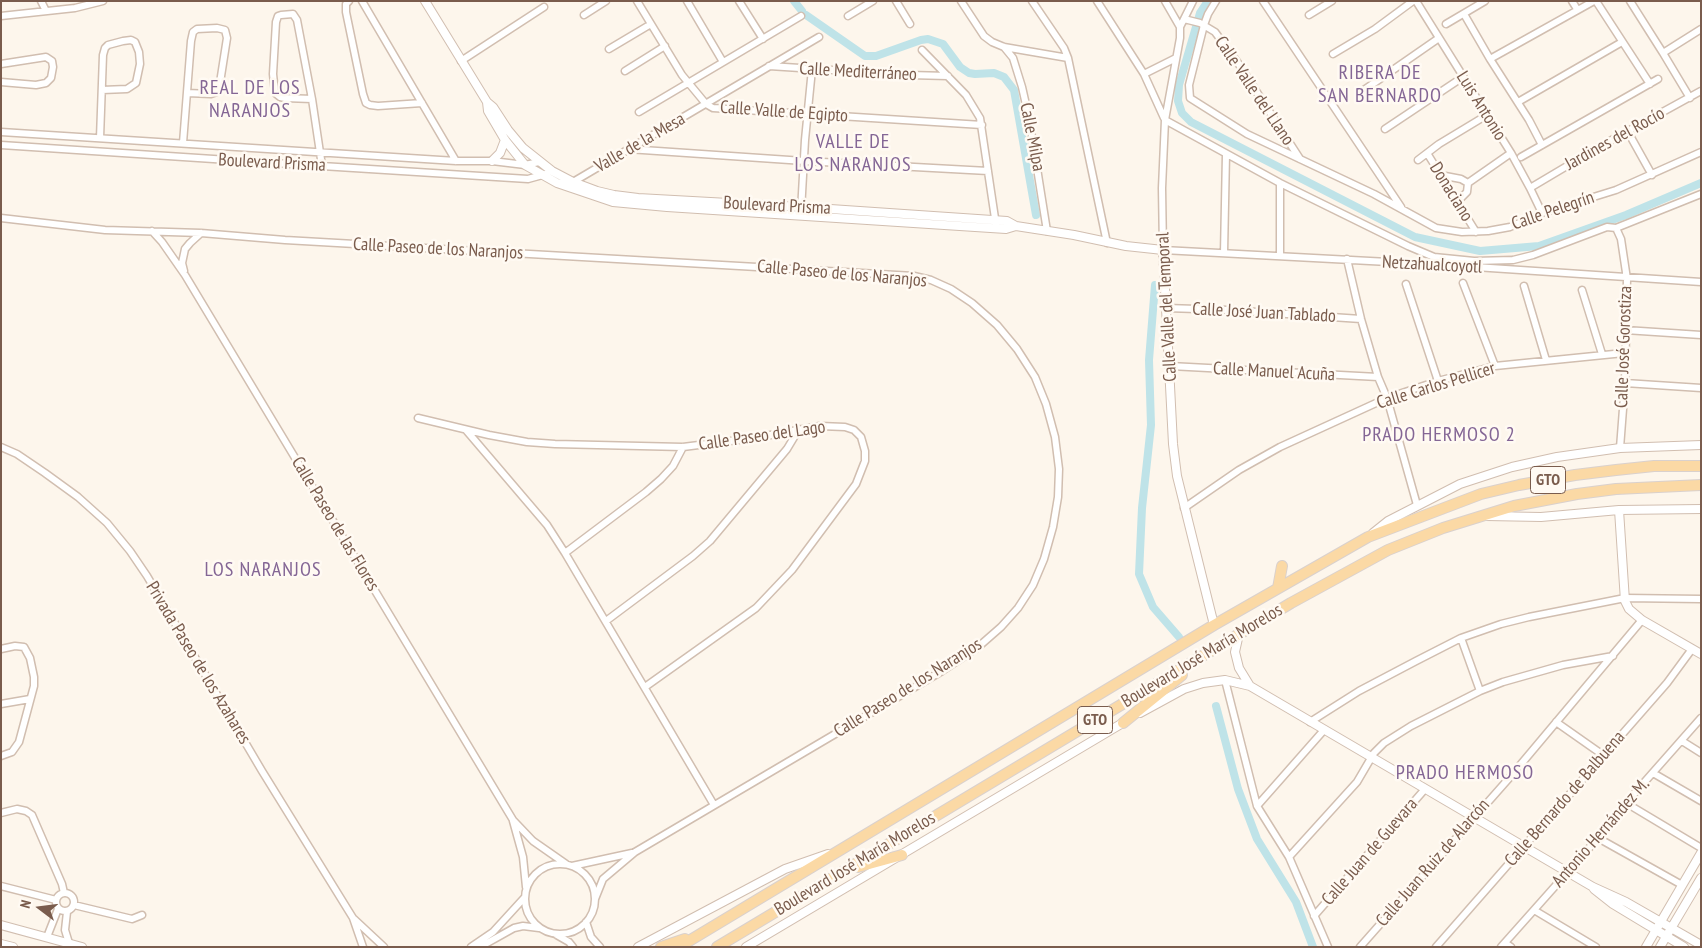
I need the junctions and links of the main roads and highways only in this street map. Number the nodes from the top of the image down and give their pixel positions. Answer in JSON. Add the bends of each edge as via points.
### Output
{"nodes":[{"id":1,"x":1701,"y":466,"type":"edge"},
{"id":2,"x":1701,"y":485,"type":"edge"},
{"id":3,"x":1282,"y":566,"type":"dead end"},
{"id":4,"x":1278,"y":588,"type":"junction"},
{"id":5,"x":1212,"y":650,"type":"junction"},
{"id":6,"x":1123,"y":723,"type":"road end"},
{"id":7,"x":902,"y":855,"type":"road end"},
{"id":8,"x":845,"y":870,"type":"junction"},
{"id":9,"x":698,"y":935,"type":"junction"},
{"id":10,"x":661,"y":947,"type":"edge"},
{"id":11,"x":679,"y":947,"type":"edge"},
{"id":12,"x":717,"y":947,"type":"edge"}],
"edges":[{"from":1,"to":4,"type":"main road","name":"Boulevard José María Morelos","number":"GTO","via":[[1616,470],[1481,494],[1368,537]]},
{"from":2,"to":5,"type":"main road","name":"Boulevard José María Morelos","number":"GTO","via":[[1577,494],[1514,506],[1434,531],[1379,554]]},
{"from":3,"to":4,"type":"main road"},
{"from":4,"to":9,"type":"main road","name":"Boulevard José María Morelos","number":"GTO"},
{"from":5,"to":6,"type":"main road"},
{"from":5,"to":8,"type":"main road","name":"Boulevard José María Morelos","number":"GTO"},
{"from":7,"to":8,"type":"main road"},
{"from":8,"to":12,"type":"main road","name":"Boulevard José María Morelos","number":"GTO"},
{"from":9,"to":10,"type":"main road"},
{"from":9,"to":11,"type":"main road","name":"Boulevard José María Morelos","number":"GTO"}]}
